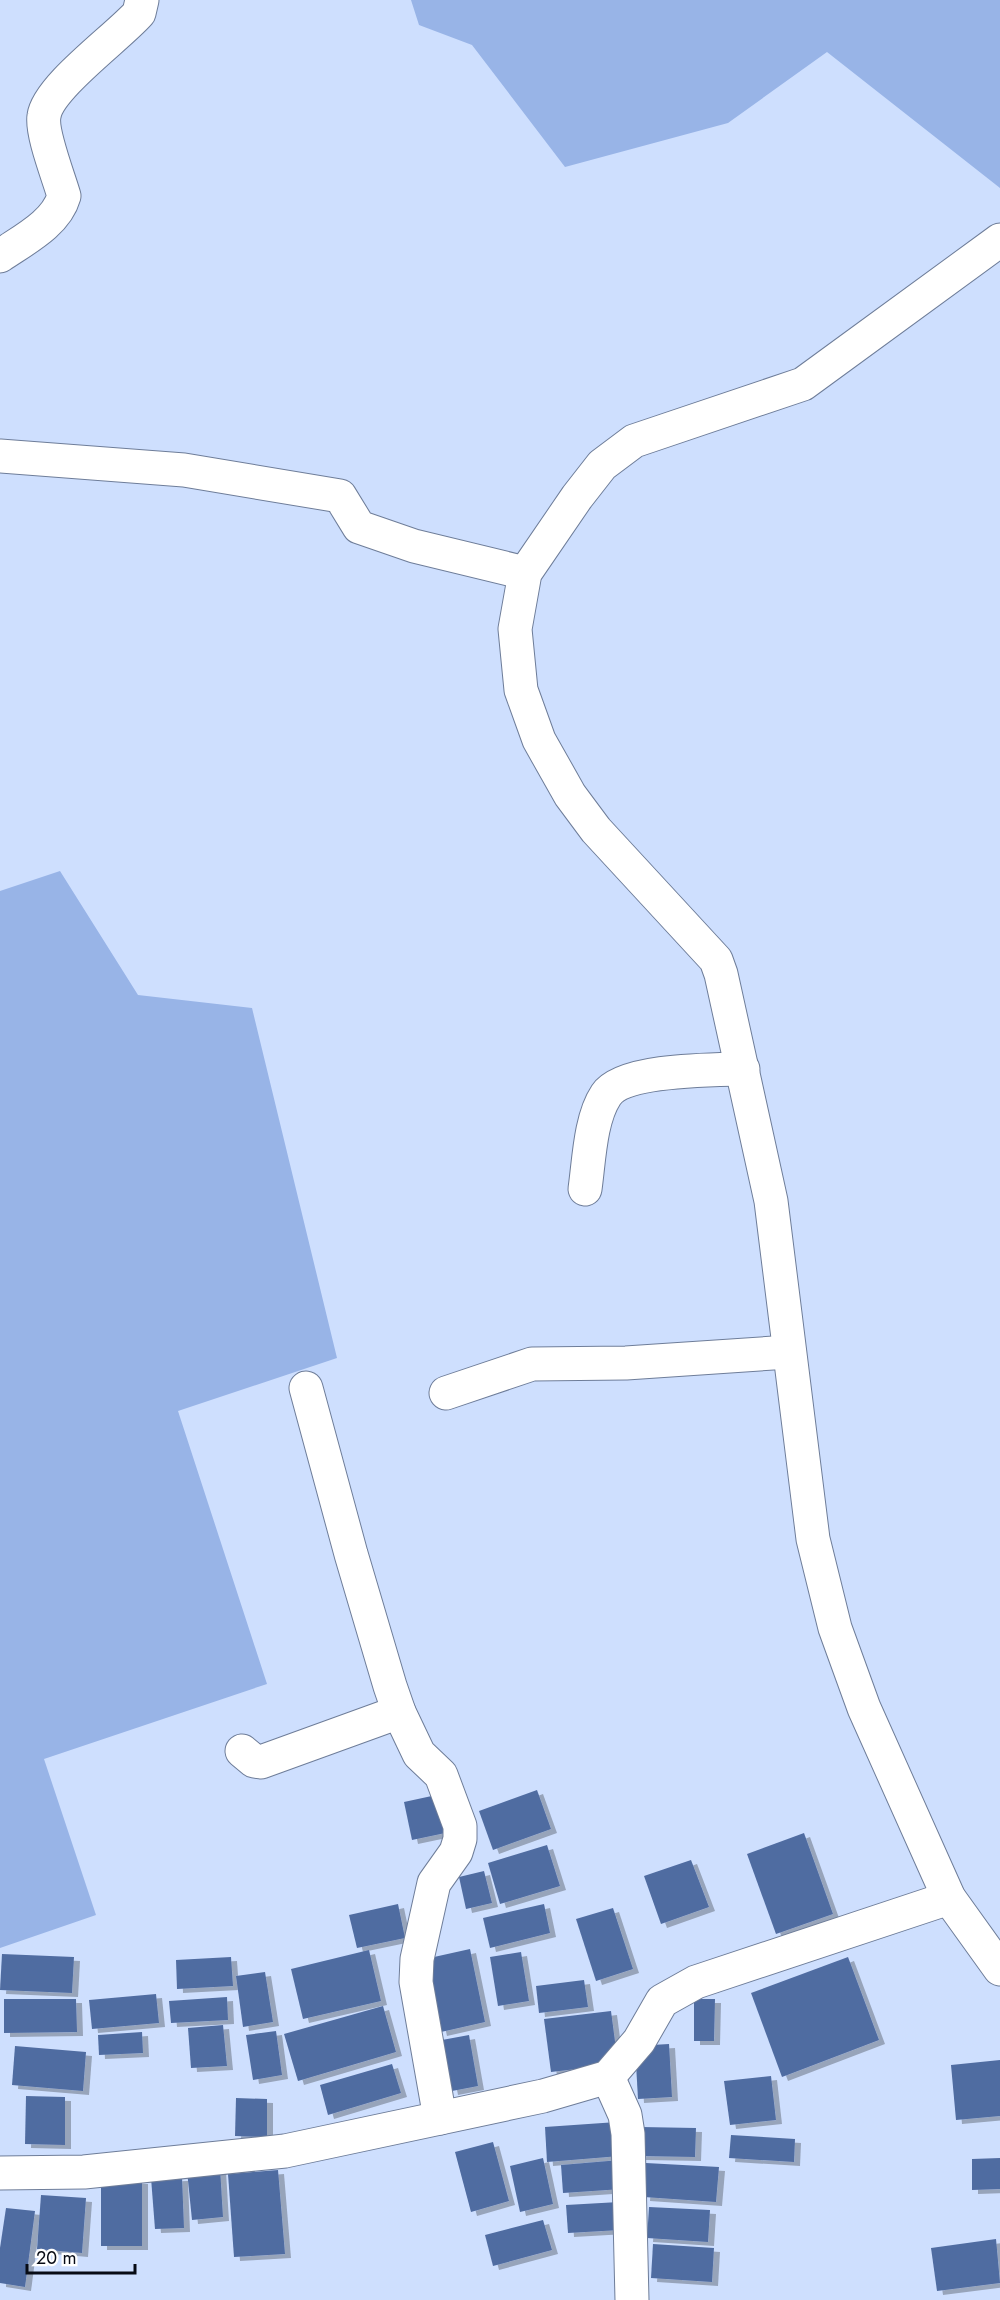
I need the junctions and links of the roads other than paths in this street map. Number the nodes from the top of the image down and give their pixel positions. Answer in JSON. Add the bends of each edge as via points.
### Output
{"nodes":[{"id":1,"x":142,"y":0,"type":"edge"},
{"id":2,"x":1000,"y":240,"type":"edge"},
{"id":3,"x":0,"y":256,"type":"edge"},
{"id":4,"x":0,"y":456,"type":"edge"},
{"id":5,"x":525,"y":573,"type":"junction"},
{"id":6,"x":743,"y":1069,"type":"junction"},
{"id":7,"x":585,"y":1189,"type":"dead end"},
{"id":8,"x":789,"y":1352,"type":"junction"},
{"id":9,"x":306,"y":1388,"type":"dead end"},
{"id":10,"x":446,"y":1393,"type":"dead end"},
{"id":11,"x":399,"y":1712,"type":"junction"},
{"id":12,"x":242,"y":1751,"type":"dead end"},
{"id":13,"x":949,"y":1898,"type":"junction"},
{"id":14,"x":1000,"y":1969,"type":"edge"},
{"id":15,"x":608,"y":2077,"type":"junction"},
{"id":16,"x":440,"y":2118,"type":"junction"},
{"id":17,"x":0,"y":2173,"type":"edge"},
{"id":18,"x":632,"y":2300,"type":"edge"}],
"edges":[{"from":1,"to":3,"type":"street","via":[[140,13],[74,72],[49,103],[44,120],[64,196],[61,208]]},
{"from":2,"to":5,"type":"street","via":[[803,384],[634,441],[602,465]]},
{"from":4,"to":5,"type":"street","via":[[184,470],[340,496],[359,527],[414,546]]},
{"from":5,"to":6,"type":"street","via":[[515,629],[521,690],[539,740],[570,795],[596,830],[716,960]]},
{"from":6,"to":7,"type":"street","via":[[669,1072],[625,1082],[606,1094],[592,1131]]},
{"from":6,"to":8,"type":"street","via":[[771,1201]]},
{"from":8,"to":10,"type":"street","via":[[626,1363],[532,1364]]},
{"from":8,"to":13,"type":"street","via":[[813,1539],[835,1628],[864,1708]]},
{"from":9,"to":11,"type":"street"},
{"from":11,"to":12,"type":"street","via":[[261,1762]]},
{"from":11,"to":16,"type":"street","via":[[419,1754],[441,1775],[460,1826],[456,1852],[434,1883],[417,1959],[416,1982]]},
{"from":13,"to":14,"type":"street"},
{"from":13,"to":15,"type":"street","via":[[696,1982],[662,2001],[639,2041]]},
{"from":15,"to":16,"type":"street","via":[[543,2096]]},
{"from":15,"to":18,"type":"street","via":[[626,2115]]},
{"from":16,"to":17,"type":"street","via":[[285,2151],[84,2172]]}]}
